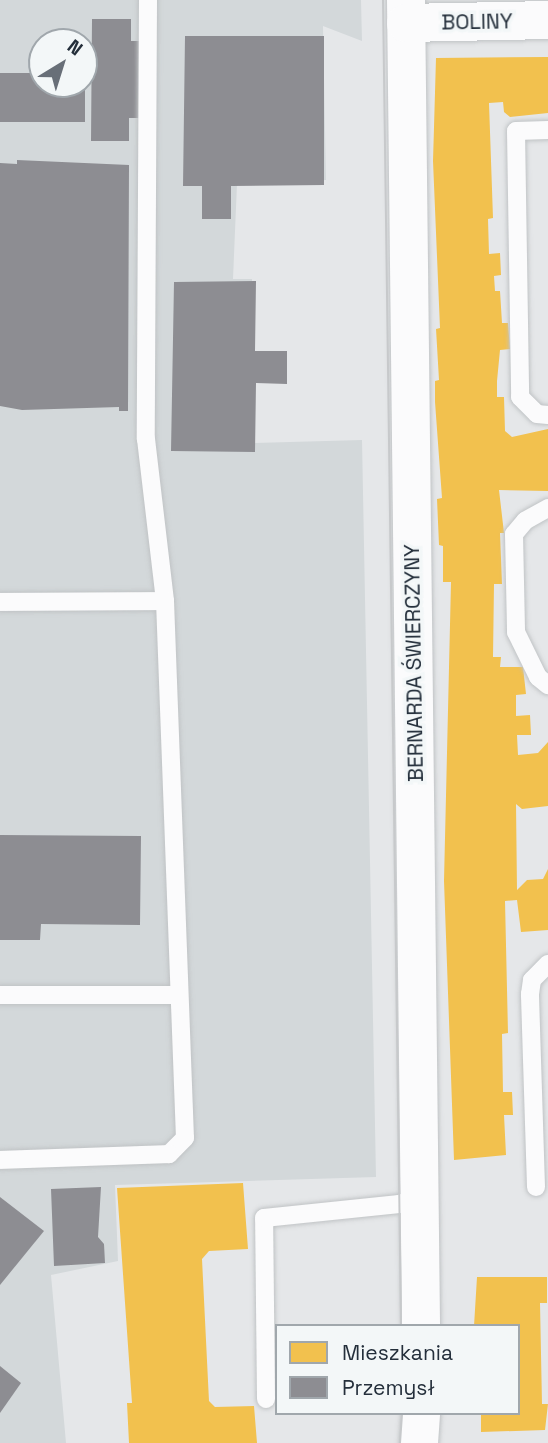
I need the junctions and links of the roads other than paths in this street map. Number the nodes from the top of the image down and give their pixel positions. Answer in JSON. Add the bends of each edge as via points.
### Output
{"nodes":[{"id":1,"x":148,"y":0,"type":"edge"},
{"id":2,"x":406,"y":12,"type":"edge"},
{"id":3,"x":548,"y":20,"type":"edge"},
{"id":4,"x":548,"y":131,"type":"edge"},
{"id":5,"x":548,"y":415,"type":"edge"},
{"id":6,"x":548,"y":508,"type":"edge"},
{"id":7,"x":165,"y":601,"type":"junction"},
{"id":8,"x":0,"y":602,"type":"edge"},
{"id":9,"x":548,"y":685,"type":"edge"},
{"id":10,"x":548,"y":964,"type":"edge"},
{"id":11,"x":0,"y":995,"type":"edge"},
{"id":12,"x":178,"y":995,"type":"junction"},
{"id":13,"x":540,"y":1070,"type":"edge"},
{"id":14,"x":0,"y":1160,"type":"edge"},
{"id":15,"x":536,"y":1187,"type":"dead end"},
{"id":16,"x":421,"y":1197,"type":"junction"},
{"id":17,"x":421,"y":1324,"type":"edge"},
{"id":18,"x":266,"y":1399,"type":"dead end"},
{"id":19,"x":421,"y":1415,"type":"edge"},
{"id":20,"x":419,"y":1443,"type":"edge"}],
"edges":[{"from":1,"to":7,"type":"lane","via":[[146,439]]},
{"from":2,"to":3,"type":"street","name":"BOLINY"},
{"from":2,"to":16,"type":"street","name":"BERNARDA ŚWIERCZYNY"},
{"from":4,"to":5,"type":"lane","via":[[516,131],[520,397],[537,414]]},
{"from":6,"to":9,"type":"lane","via":[[525,521],[514,534],[516,632],[538,677]]},
{"from":7,"to":8,"type":"lane"},
{"from":7,"to":12,"type":"lane"},
{"from":10,"to":13,"type":"lane","via":[[532,980],[530,994]]},
{"from":11,"to":12,"type":"lane"},
{"from":12,"to":14,"type":"lane","via":[[185,1138],[169,1154]]},
{"from":13,"to":15,"type":"lane"},
{"from":16,"to":17,"type":"street","name":"BERNARDA ŚWIERCZYNY"},
{"from":16,"to":18,"type":"lane","via":[[399,1204],[264,1217]]},
{"from":19,"to":20,"type":"street"}]}
